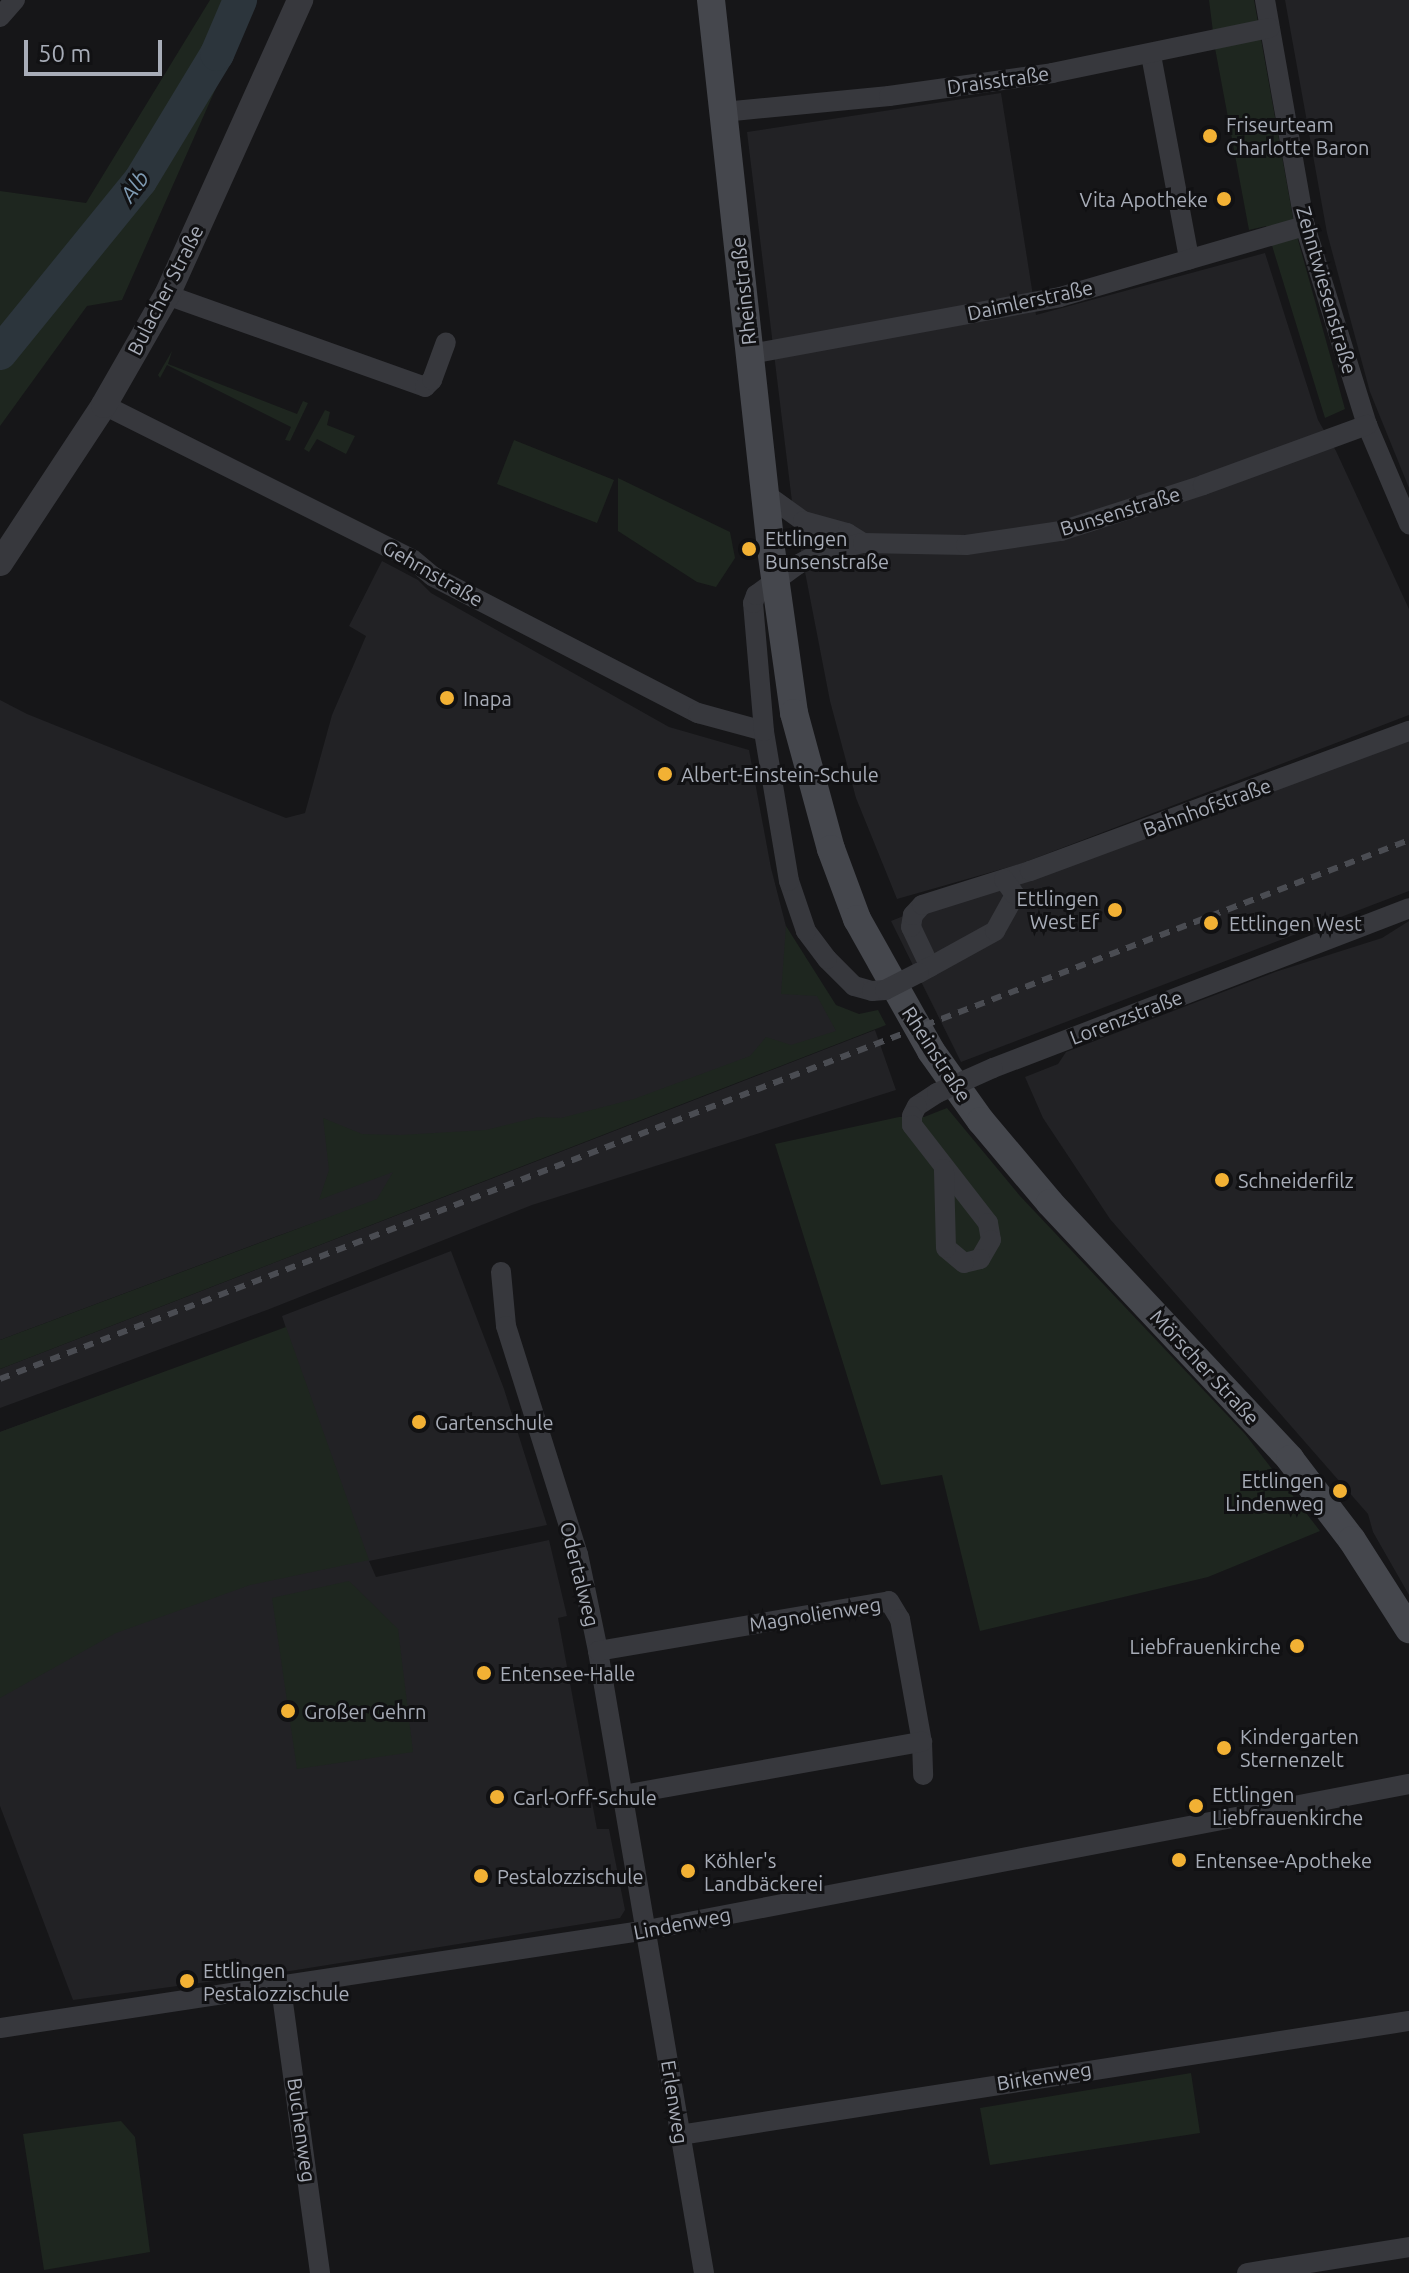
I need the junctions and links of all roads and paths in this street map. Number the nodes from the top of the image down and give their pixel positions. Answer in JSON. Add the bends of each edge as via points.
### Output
{"nodes":[{"id":1,"x":15,"y":0,"type":"edge"},
{"id":2,"x":300,"y":0,"type":"edge"},
{"id":3,"x":711,"y":0,"type":"edge"},
{"id":4,"x":1265,"y":0,"type":"edge"},
{"id":5,"x":0,"y":17,"type":"edge"},
{"id":6,"x":1269,"y":28,"type":"junction"},
{"id":7,"x":1151,"y":55,"type":"junction"},
{"id":8,"x":723,"y":112,"type":"junction"},
{"id":9,"x":1305,"y":226,"type":"junction"},
{"id":10,"x":1189,"y":259,"type":"junction"},
{"id":11,"x":167,"y":295,"type":"junction"},
{"id":12,"x":446,"y":342,"type":"dead end"},
{"id":13,"x":750,"y":354,"type":"junction"},
{"id":14,"x":104,"y":405,"type":"junction"},
{"id":15,"x":1367,"y":425,"type":"junction"},
{"id":16,"x":767,"y":495,"type":"junction"},
{"id":17,"x":1409,"y":524,"type":"edge"},
{"id":18,"x":863,"y":543,"type":"junction"},
{"id":19,"x":0,"y":563,"type":"edge"},
{"id":20,"x":776,"y":582,"type":"junction"},
{"id":21,"x":764,"y":731,"type":"junction"},
{"id":22,"x":1409,"y":731,"type":"edge"},
{"id":23,"x":1004,"y":879,"type":"junction"},
{"id":24,"x":1409,"y":908,"type":"edge"},
{"id":25,"x":924,"y":970,"type":"junction"},
{"id":26,"x":981,"y":1121,"type":"joint"},
{"id":27,"x":944,"y":1169,"type":"dead end"},
{"id":28,"x":501,"y":1272,"type":"dead end"},
{"id":29,"x":1409,"y":1629,"type":"edge"},
{"id":30,"x":598,"y":1651,"type":"junction"},
{"id":31,"x":922,"y":1742,"type":"junction"},
{"id":32,"x":923,"y":1775,"type":"dead end"},
{"id":33,"x":1409,"y":1784,"type":"edge"},
{"id":34,"x":623,"y":1795,"type":"junction"},
{"id":35,"x":1360,"y":1795,"type":"junction"},
{"id":36,"x":1409,"y":1797,"type":"edge"},
{"id":37,"x":647,"y":1930,"type":"junction"},
{"id":38,"x":281,"y":1988,"type":"junction"},
{"id":39,"x":1409,"y":2021,"type":"edge"},
{"id":40,"x":0,"y":2028,"type":"edge"},
{"id":41,"x":680,"y":2135,"type":"junction"},
{"id":42,"x":1409,"y":2247,"type":"edge"},
{"id":43,"x":320,"y":2273,"type":"edge"},
{"id":44,"x":704,"y":2273,"type":"edge"},
{"id":45,"x":1247,"y":2273,"type":"edge"}],
"edges":[{"from":1,"to":5,"type":"street"},
{"from":2,"to":11,"type":"street","name":"Bulacher Straße"},
{"from":3,"to":8,"type":"main road","name":"Rheinstraße"},
{"from":4,"to":6,"type":"street","name":"Zehntwiesenstraße"},
{"from":6,"to":7,"type":"street","name":"Draisstraße"},
{"from":6,"to":9,"type":"street","name":"Zehntwiesenstraße"},
{"from":7,"to":8,"type":"street","name":"Draisstraße","via":[[903,94]]},
{"from":7,"to":10,"type":"street"},
{"from":8,"to":13,"type":"main road","name":"Rheinstraße"},
{"from":9,"to":10,"type":"street","name":"Daimlerstraße"},
{"from":9,"to":15,"type":"street","name":"Zehntwiesenstraße"},
{"from":10,"to":13,"type":"street","name":"Daimlerstraße","via":[[1060,297]]},
{"from":11,"to":12,"type":"street","via":[[425,387]]},
{"from":11,"to":14,"type":"street","name":"Bulacher Straße"},
{"from":13,"to":16,"type":"main road","name":"Rheinstraße"},
{"from":14,"to":19,"type":"street","name":"Bulacher Straße"},
{"from":14,"to":21,"type":"street","name":"Gehrnstraße","via":[[412,559],[432,576],[698,713]]},
{"from":15,"to":17,"type":"street","name":"Zehntwiesenstraße"},
{"from":15,"to":18,"type":"street","name":"Bunsenstraße","via":[[1061,531],[966,545]]},
{"from":16,"to":18,"type":"street","name":"Bunsenstraße","via":[[803,521]]},
{"from":16,"to":20,"type":"main road","name":"Rheinstraße"},
{"from":18,"to":20,"type":"street","name":"Bunsenstraße","via":[[808,558]]},
{"from":20,"to":21,"type":"street","name":"Rheinstraße","via":[[763,588],[753,603]]},
{"from":20,"to":26,"type":"main road","name":"Rheinstraße","via":[[794,713],[831,849],[857,919],[931,1051]]},
{"from":21,"to":25,"type":"street","name":"Rheinstraße","bridge":true,"via":[[789,881],[806,931],[854,986],[885,990]]},
{"from":22,"to":23,"type":"street","name":"Bahnhofstraße"},
{"from":23,"to":25,"type":"street","via":[[1015,895],[1001,924],[983,940]]},
{"from":23,"to":25,"type":"street","name":"Bahnhofstraße","via":[[922,905],[913,915],[911,927]]},
{"from":24,"to":27,"type":"street","name":"Lorenzstraße","bridge":true,"via":[[937,1093],[917,1106],[912,1125]]},
{"from":26,"to":29,"type":"main road","name":"Mörscher Straße","via":[[1050,1203],[1290,1459],[1352,1540]]},
{"from":28,"to":30,"type":"street","name":"Odertalweg","via":[[506,1326],[578,1554]]},
{"from":30,"to":31,"type":"street","name":"Magnolienweg","via":[[889,1601],[900,1619]]},
{"from":30,"to":34,"type":"street","name":"Odertalweg"},
{"from":31,"to":32,"type":"street","name":"Magnolienweg"},
{"from":31,"to":34,"type":"street"},
{"from":33,"to":35,"type":"street","name":"Lindenweg"},
{"from":34,"to":37,"type":"street","name":"Odertalweg"},
{"from":35,"to":36,"type":"street","name":"Lindenweg"},
{"from":35,"to":37,"type":"street","name":"Lindenweg"},
{"from":37,"to":38,"type":"street","name":"Lindenweg"},
{"from":37,"to":41,"type":"street","name":"Erlenweg"},
{"from":38,"to":40,"type":"street","name":"Lindenweg"},
{"from":38,"to":43,"type":"street","name":"Buchenweg"},
{"from":39,"to":41,"type":"street","name":"Birkenweg"},
{"from":41,"to":44,"type":"street","name":"Erlenweg"},
{"from":42,"to":45,"type":"street"}]}
